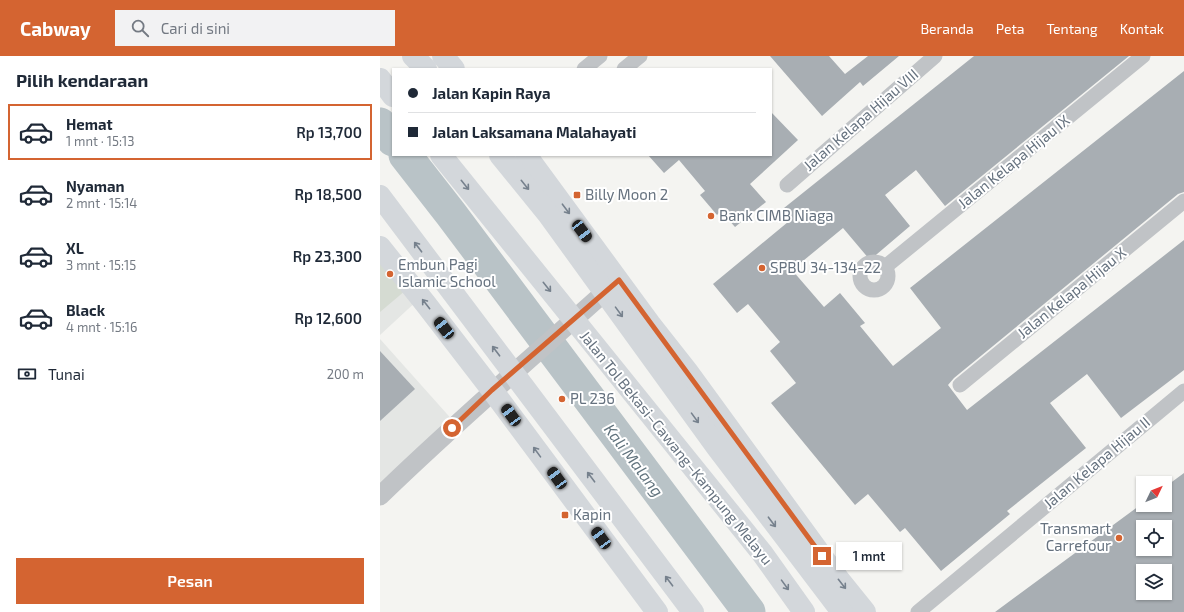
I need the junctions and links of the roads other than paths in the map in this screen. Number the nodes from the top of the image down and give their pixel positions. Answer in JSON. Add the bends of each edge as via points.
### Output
{"nodes":[{"id":1,"x":413,"y":56,"type":"edge"},
{"id":2,"x":443,"y":56,"type":"edge"},
{"id":3,"x":600,"y":56,"type":"edge"},
{"id":4,"x":639,"y":56,"type":"edge"},
{"id":5,"x":935,"y":56,"type":"edge"},
{"id":6,"x":1143,"y":56,"type":"edge"},
{"id":7,"x":425,"y":68,"type":"edge"},
{"id":8,"x":453,"y":68,"type":"edge"},
{"id":9,"x":585,"y":68,"type":"edge"},
{"id":10,"x":625,"y":68,"type":"edge"},
{"id":11,"x":380,"y":78,"type":"edge"},
{"id":12,"x":392,"y":95,"type":"edge"},
{"id":13,"x":442,"y":156,"type":"edge"},
{"id":14,"x":501,"y":156,"type":"edge"},
{"id":15,"x":527,"y":156,"type":"edge"},
{"id":16,"x":787,"y":185,"type":"dead end"},
{"id":17,"x":380,"y":196,"type":"edge"},
{"id":18,"x":1184,"y":201,"type":"edge"},
{"id":19,"x":380,"y":247,"type":"edge"},
{"id":20,"x":885,"y":267,"type":"dead end"},
{"id":21,"x":619,"y":280,"type":"junction"},
{"id":22,"x":960,"y":385,"type":"dead end"},
{"id":23,"x":492,"y":390,"type":"junction"},
{"id":24,"x":1184,"y":391,"type":"edge"},
{"id":25,"x":380,"y":496,"type":"edge"},
{"id":26,"x":657,"y":612,"type":"edge"},
{"id":27,"x":693,"y":612,"type":"edge"},
{"id":28,"x":804,"y":612,"type":"edge"},
{"id":29,"x":842,"y":612,"type":"edge"},
{"id":30,"x":865,"y":612,"type":"edge"},
{"id":31,"x":918,"y":612,"type":"edge"}],
"edges":[{"from":1,"to":7,"type":"main road"},
{"from":2,"to":8,"type":"main road"},
{"from":3,"to":9,"type":"street"},
{"from":4,"to":10,"type":"street"},
{"from":5,"to":16,"type":"street","name":"Jalan Kelapa Hijau VIII"},
{"from":6,"to":20,"type":"street","name":"Jalan Kelapa Hijau IX"},
{"from":11,"to":12,"type":"main road"},
{"from":13,"to":28,"type":"main road","name":"Jalan Tol Bekasi–Cawang–Kampung Melayu","one_way":true,"via":[[762,553]]},
{"from":14,"to":29,"type":"main road","one_way":true,"via":[[548,214],[716,446]]},
{"from":15,"to":21,"type":"main road","one_way":true},
{"from":27,"to":17,"type":"main road","one_way":true},
{"from":18,"to":22,"type":"street","name":"Jalan Kelapa Hijau X"},
{"from":23,"to":19,"type":"main road","one_way":true},
{"from":21,"to":23,"type":"street"},
{"from":21,"to":30,"type":"main road","one_way":true},
{"from":23,"to":25,"type":"street"},
{"from":26,"to":23,"type":"main road","one_way":true},
{"from":24,"to":31,"type":"street","name":"Jalan Kelapa Hijau II"}]}
